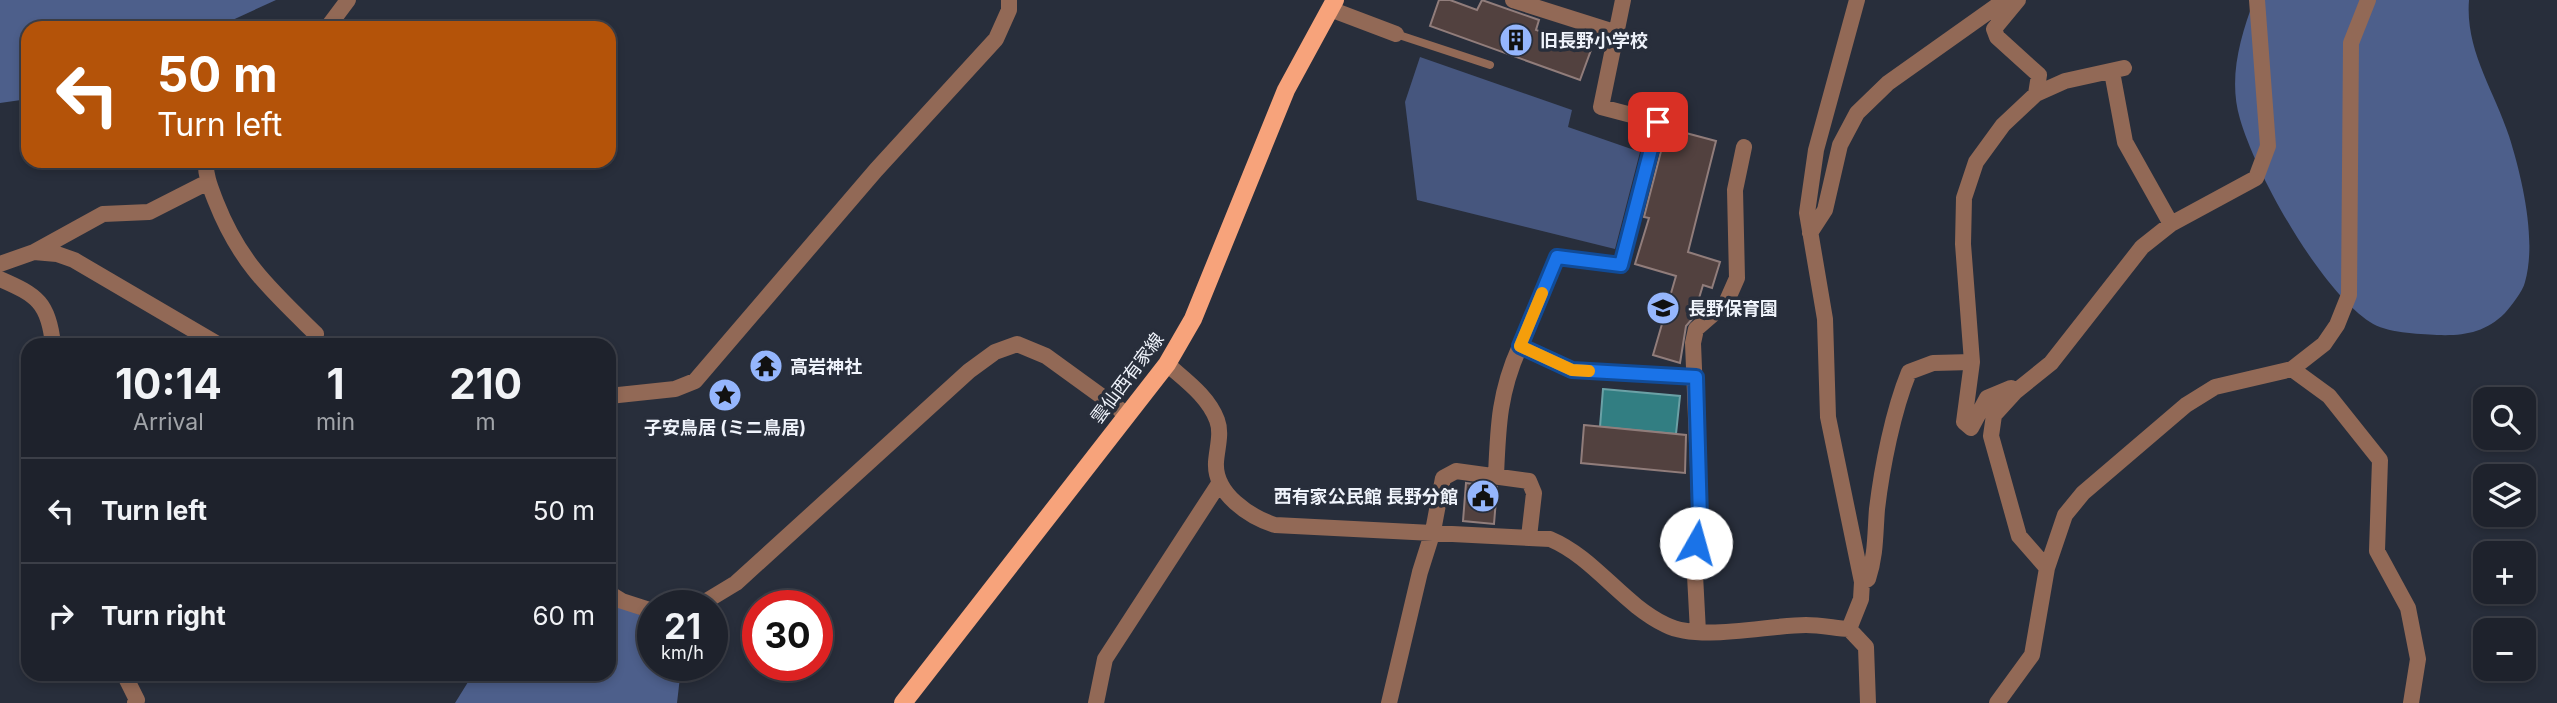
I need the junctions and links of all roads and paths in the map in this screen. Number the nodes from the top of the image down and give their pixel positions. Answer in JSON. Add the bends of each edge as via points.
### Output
{"nodes":[{"id":1,"x":348,"y":0,"type":"edge"},
{"id":2,"x":1009,"y":0,"type":"edge"},
{"id":3,"x":1513,"y":0,"type":"edge"},
{"id":4,"x":1623,"y":0,"type":"edge"},
{"id":5,"x":1857,"y":0,"type":"edge"},
{"id":6,"x":2005,"y":0,"type":"edge"},
{"id":7,"x":2018,"y":0,"type":"edge"},
{"id":8,"x":2257,"y":0,"type":"edge"},
{"id":9,"x":2368,"y":0,"type":"edge"},
{"id":10,"x":1333,"y":4,"type":"edge"},
{"id":11,"x":332,"y":21,"type":"edge"},
{"id":12,"x":1617,"y":33,"type":"junction"},
{"id":13,"x":1396,"y":34,"type":"joint"},
{"id":14,"x":1490,"y":65,"type":"dead end"},
{"id":15,"x":2036,"y":94,"type":"junction"},
{"id":16,"x":1744,"y":147,"type":"dead end"},
{"id":17,"x":207,"y":168,"type":"edge"},
{"id":18,"x":208,"y":182,"type":"junction"},
{"id":19,"x":2171,"y":224,"type":"junction"},
{"id":20,"x":1810,"y":233,"type":"junction"},
{"id":21,"x":34,"y":252,"type":"junction"},
{"id":22,"x":0,"y":264,"type":"edge"},
{"id":23,"x":0,"y":279,"type":"edge"},
{"id":24,"x":52,"y":338,"type":"edge"},
{"id":25,"x":207,"y":338,"type":"edge"},
{"id":26,"x":315,"y":338,"type":"edge"},
{"id":27,"x":1520,"y":346,"type":"junction"},
{"id":28,"x":1972,"y":362,"type":"junction"},
{"id":29,"x":1167,"y":364,"type":"junction"},
{"id":30,"x":2292,"y":369,"type":"junction"},
{"id":31,"x":1696,"y":377,"type":"junction"},
{"id":32,"x":2015,"y":391,"type":"junction"},
{"id":33,"x":616,"y":396,"type":"edge"},
{"id":34,"x":1126,"y":414,"type":"junction"},
{"id":35,"x":1496,"y":476,"type":"junction"},
{"id":36,"x":1220,"y":482,"type":"junction"},
{"id":37,"x":1433,"y":531,"type":"junction"},
{"id":38,"x":1529,"y":537,"type":"junction"},
{"id":39,"x":2047,"y":568,"type":"junction"},
{"id":40,"x":1862,"y":582,"type":"junction"},
{"id":41,"x":724,"y":590,"type":"edge"},
{"id":42,"x":616,"y":597,"type":"edge"},
{"id":43,"x":637,"y":606,"type":"edge"},
{"id":44,"x":1849,"y":629,"type":"junction"},
{"id":45,"x":1698,"y":632,"type":"junction"},
{"id":46,"x":128,"y":681,"type":"edge"},
{"id":47,"x":135,"y":703,"type":"edge"},
{"id":48,"x":903,"y":703,"type":"edge"},
{"id":49,"x":1096,"y":703,"type":"edge"},
{"id":50,"x":1389,"y":703,"type":"edge"},
{"id":51,"x":1868,"y":703,"type":"edge"},
{"id":52,"x":1997,"y":703,"type":"edge"},
{"id":53,"x":2411,"y":703,"type":"edge"}],
"edges":[{"from":1,"to":11,"type":"street"},
{"from":2,"to":33,"type":"street","via":[[996,39],[876,170],[695,381],[675,389]]},
{"from":3,"to":12,"type":"street"},
{"from":4,"to":12,"type":"street"},
{"from":5,"to":20,"type":"street","via":[[1816,150],[1807,213]]},
{"from":6,"to":20,"type":"street","via":[[1888,83],[1857,113],[1840,145],[1825,210]]},
{"from":7,"to":15,"type":"street","via":[[1994,30],[2039,75]]},
{"from":8,"to":19,"type":"street","via":[[2268,146],[2256,178]]},
{"from":9,"to":30,"type":"street","via":[[2351,43],[2349,295],[2324,344]]},
{"from":10,"to":13,"type":"street"},
{"from":10,"to":29,"type":"main road","name":"雲仙西有家線","via":[[1286,90],[1193,319]]},
{"from":12,"to":27,"type":"street","via":[[1601,107],[1658,122],[1621,265],[1557,257]]},
{"from":13,"to":14,"type":"lane"},
{"from":15,"to":19,"type":"street","via":[[2065,81],[2118,70],[2125,142]]},
{"from":15,"to":28,"type":"street","via":[[2003,125],[1976,162],[1964,198]]},
{"from":16,"to":31,"type":"street","via":[[1735,190],[1737,278],[1726,303],[1696,329]]},
{"from":17,"to":18,"type":"street"},
{"from":18,"to":21,"type":"street","via":[[149,212],[103,214]]},
{"from":18,"to":26,"type":"street","via":[[225,226],[251,270]]},
{"from":19,"to":32,"type":"street","via":[[2142,247],[2052,363]]},
{"from":20,"to":40,"type":"street","via":[[1825,319],[1828,416]]},
{"from":21,"to":22,"type":"street"},
{"from":21,"to":25,"type":"street","via":[[74,260]]},
{"from":23,"to":24,"type":"street","via":[[29,291],[44,307]]},
{"from":27,"to":31,"type":"street","via":[[1572,370]]},
{"from":27,"to":35,"type":"street","via":[[1499,407]]},
{"from":28,"to":32,"type":"street","via":[[1964,422],[1971,428],[1987,398],[2011,388]]},
{"from":28,"to":40,"type":"street","via":[[1933,363],[1909,372],[1900,392],[1877,509],[1875,555],[1868,579]]},
{"from":29,"to":34,"type":"main road","name":"雲仙西有家線"},
{"from":29,"to":36,"type":"street","via":[[1204,398],[1217,420]]},
{"from":30,"to":39,"type":"street","via":[[2215,387],[2186,405],[2083,493],[2065,515]]},
{"from":30,"to":53,"type":"street","via":[[2329,396],[2380,460],[2378,551],[2408,608],[2418,659]]},
{"from":31,"to":45,"type":"street"},
{"from":32,"to":39,"type":"street","via":[[1994,415],[1991,436],[2019,537]]},
{"from":34,"to":41,"type":"street","via":[[1046,356],[1017,344],[995,352]]},
{"from":34,"to":48,"type":"main road","name":"雲仙西有家線"},
{"from":35,"to":37,"type":"street","via":[[1456,471],[1443,478]]},
{"from":35,"to":38,"type":"street","via":[[1524,478],[1533,486]]},
{"from":36,"to":37,"type":"street","via":[[1254,518],[1275,525]]},
{"from":36,"to":49,"type":"street","via":[[1105,659]]},
{"from":37,"to":38,"type":"street"},
{"from":37,"to":50,"type":"street"},
{"from":38,"to":45,"type":"street","via":[[1568,546],[1645,614],[1670,627]]},
{"from":39,"to":52,"type":"street","via":[[2032,655]]},
{"from":40,"to":44,"type":"street"},
{"from":42,"to":43,"type":"street"},
{"from":44,"to":45,"type":"street","via":[[1808,625]]},
{"from":44,"to":51,"type":"street","via":[[1866,647]]},
{"from":46,"to":47,"type":"street"}]}
